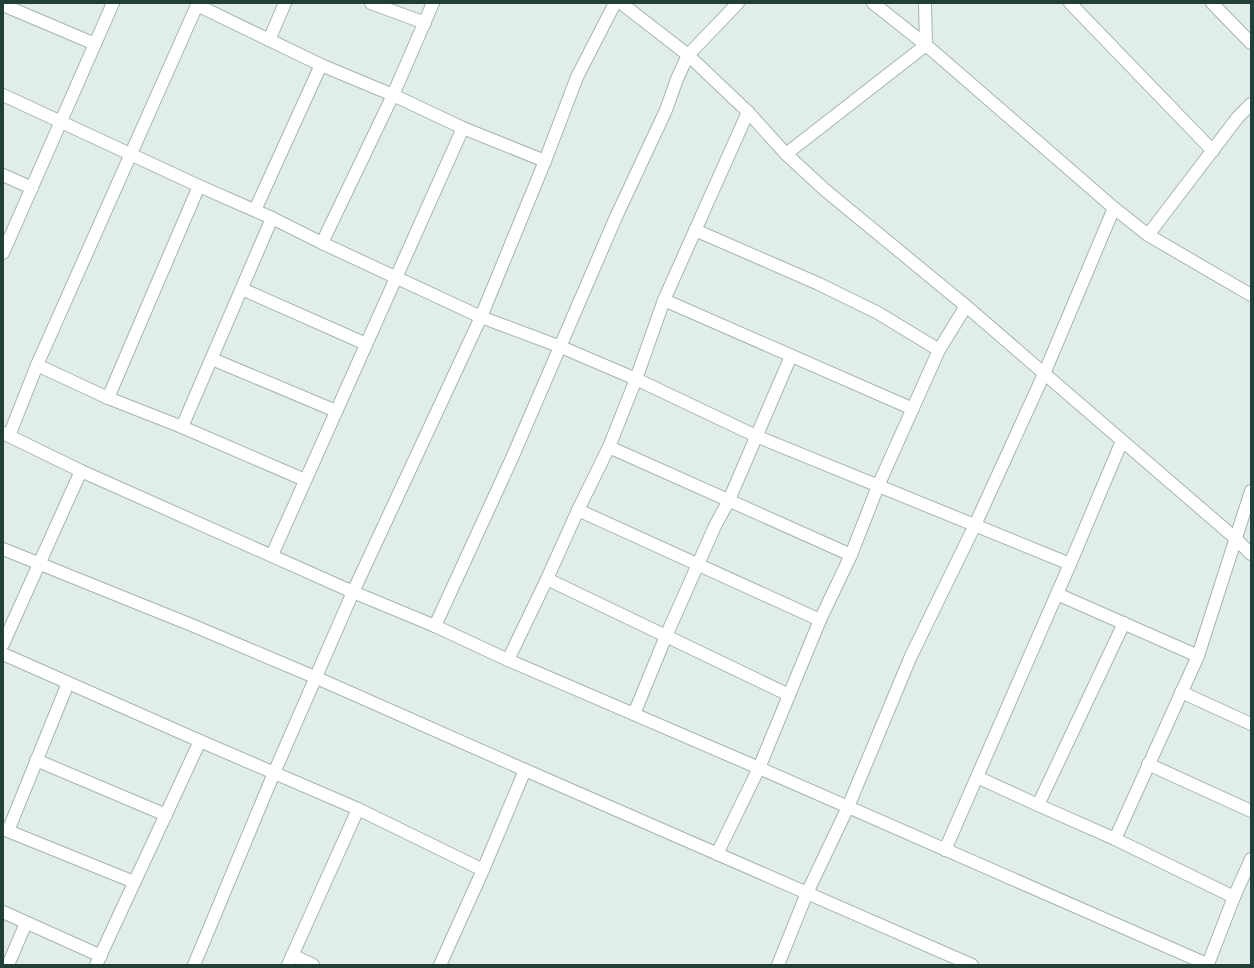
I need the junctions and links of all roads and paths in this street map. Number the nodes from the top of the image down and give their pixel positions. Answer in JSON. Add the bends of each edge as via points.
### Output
{"nodes":[{"id":1,"x":114,"y":3,"type":"edge"},
{"id":2,"x":285,"y":3,"type":"edge"},
{"id":3,"x":371,"y":3,"type":"edge"},
{"id":4,"x":433,"y":3,"type":"edge"},
{"id":5,"x":615,"y":3,"type":"edge"},
{"id":6,"x":621,"y":3,"type":"edge"},
{"id":7,"x":738,"y":3,"type":"edge"},
{"id":8,"x":873,"y":3,"type":"edge"},
{"id":9,"x":924,"y":3,"type":"edge"},
{"id":10,"x":1070,"y":3,"type":"edge"},
{"id":11,"x":1212,"y":3,"type":"edge"},
{"id":12,"x":198,"y":4,"type":"edge"},
{"id":13,"x":3,"y":5,"type":"edge"},
{"id":14,"x":424,"y":23,"type":"junction"},
{"id":15,"x":269,"y":40,"type":"junction"},
{"id":16,"x":1251,"y":43,"type":"edge"},
{"id":17,"x":95,"y":44,"type":"junction"},
{"id":18,"x":926,"y":45,"type":"junction"},
{"id":19,"x":688,"y":55,"type":"junction"},
{"id":20,"x":321,"y":65,"type":"junction"},
{"id":21,"x":3,"y":95,"type":"edge"},
{"id":22,"x":393,"y":95,"type":"junction"},
{"id":23,"x":1251,"y":104,"type":"edge"},
{"id":24,"x":748,"y":112,"type":"junction"},
{"id":25,"x":62,"y":122,"type":"junction"},
{"id":26,"x":463,"y":128,"type":"junction"},
{"id":27,"x":1213,"y":151,"type":"junction"},
{"id":28,"x":130,"y":154,"type":"junction"},
{"id":29,"x":786,"y":154,"type":"junction"},
{"id":30,"x":545,"y":161,"type":"junction"},
{"id":31,"x":3,"y":175,"type":"edge"},
{"id":32,"x":199,"y":186,"type":"junction"},
{"id":33,"x":32,"y":188,"type":"junction"},
{"id":34,"x":1114,"y":208,"type":"junction"},
{"id":35,"x":255,"y":210,"type":"junction"},
{"id":36,"x":272,"y":218,"type":"junction"},
{"id":37,"x":695,"y":230,"type":"junction"},
{"id":38,"x":1148,"y":235,"type":"junction"},
{"id":39,"x":322,"y":243,"type":"junction"},
{"id":40,"x":3,"y":253,"type":"edge"},
{"id":41,"x":396,"y":277,"type":"junction"},
{"id":42,"x":242,"y":289,"type":"junction"},
{"id":43,"x":1251,"y":295,"type":"edge"},
{"id":44,"x":664,"y":300,"type":"junction"},
{"id":45,"x":966,"y":306,"type":"junction"},
{"id":46,"x":481,"y":317,"type":"junction"},
{"id":47,"x":366,"y":344,"type":"junction"},
{"id":48,"x":561,"y":347,"type":"junction"},
{"id":49,"x":939,"y":350,"type":"junction"},
{"id":50,"x":791,"y":356,"type":"junction"},
{"id":51,"x":212,"y":359,"type":"junction"},
{"id":52,"x":37,"y":365,"type":"junction"},
{"id":53,"x":1044,"y":374,"type":"junction"},
{"id":54,"x":636,"y":379,"type":"junction"},
{"id":55,"x":108,"y":398,"type":"junction"},
{"id":56,"x":913,"y":409,"type":"junction"},
{"id":57,"x":336,"y":411,"type":"junction"},
{"id":58,"x":182,"y":428,"type":"junction"},
{"id":59,"x":6,"y":434,"type":"edge"},
{"id":60,"x":756,"y":436,"type":"junction"},
{"id":61,"x":1122,"y":441,"type":"junction"},
{"id":62,"x":609,"y":447,"type":"junction"},
{"id":63,"x":81,"y":471,"type":"junction"},
{"id":64,"x":305,"y":480,"type":"junction"},
{"id":65,"x":878,"y":486,"type":"junction"},
{"id":66,"x":1251,"y":491,"type":"edge"},
{"id":67,"x":729,"y":500,"type":"junction"},
{"id":68,"x":578,"y":510,"type":"junction"},
{"id":69,"x":974,"y":525,"type":"junction"},
{"id":70,"x":1235,"y":538,"type":"junction"},
{"id":71,"x":3,"y":549,"type":"edge"},
{"id":72,"x":1251,"y":554,"type":"edge"},
{"id":73,"x":272,"y":555,"type":"junction"},
{"id":74,"x":851,"y":555,"type":"junction"},
{"id":75,"x":1070,"y":564,"type":"junction"},
{"id":76,"x":40,"y":565,"type":"junction"},
{"id":77,"x":698,"y":566,"type":"junction"},
{"id":78,"x":547,"y":579,"type":"junction"},
{"id":79,"x":353,"y":592,"type":"junction"},
{"id":80,"x":1057,"y":594,"type":"junction"},
{"id":81,"x":820,"y":620,"type":"junction"},
{"id":82,"x":1124,"y":623,"type":"junction"},
{"id":83,"x":435,"y":626,"type":"junction"},
{"id":84,"x":666,"y":636,"type":"junction"},
{"id":85,"x":3,"y":644,"type":"edge"},
{"id":86,"x":3,"y":654,"type":"edge"},
{"id":87,"x":1198,"y":656,"type":"junction"},
{"id":88,"x":508,"y":660,"type":"junction"},
{"id":89,"x":317,"y":678,"type":"junction"},
{"id":90,"x":68,"y":683,"type":"junction"},
{"id":91,"x":1181,"y":692,"type":"junction"},
{"id":92,"x":790,"y":695,"type":"junction"},
{"id":93,"x":634,"y":714,"type":"junction"},
{"id":94,"x":1251,"y":724,"type":"edge"},
{"id":95,"x":200,"y":741,"type":"junction"},
{"id":96,"x":36,"y":760,"type":"junction"},
{"id":97,"x":1148,"y":764,"type":"junction"},
{"id":98,"x":759,"y":768,"type":"junction"},
{"id":99,"x":525,"y":770,"type":"junction"},
{"id":100,"x":274,"y":773,"type":"junction"},
{"id":101,"x":977,"y":777,"type":"junction"},
{"id":102,"x":1038,"y":805,"type":"junction"},
{"id":103,"x":848,"y":807,"type":"junction"},
{"id":104,"x":358,"y":809,"type":"junction"},
{"id":105,"x":1251,"y":811,"type":"edge"},
{"id":106,"x":166,"y":815,"type":"junction"},
{"id":107,"x":5,"y":830,"type":"edge"},
{"id":108,"x":1115,"y":839,"type":"junction"},
{"id":109,"x":945,"y":850,"type":"junction"},
{"id":110,"x":717,"y":854,"type":"junction"},
{"id":111,"x":1251,"y":859,"type":"edge"},
{"id":112,"x":483,"y":870,"type":"junction"},
{"id":113,"x":134,"y":882,"type":"junction"},
{"id":114,"x":807,"y":894,"type":"junction"},
{"id":115,"x":1234,"y":897,"type":"junction"},
{"id":116,"x":3,"y":912,"type":"edge"},
{"id":117,"x":26,"y":923,"type":"junction"},
{"id":118,"x":98,"y":960,"type":"edge"},
{"id":119,"x":290,"y":960,"type":"edge"},
{"id":120,"x":8,"y":965,"type":"edge"},
{"id":121,"x":194,"y":965,"type":"edge"},
{"id":122,"x":313,"y":965,"type":"edge"},
{"id":123,"x":440,"y":965,"type":"edge"},
{"id":124,"x":778,"y":965,"type":"edge"},
{"id":125,"x":972,"y":965,"type":"edge"},
{"id":126,"x":1208,"y":965,"type":"edge"}],
"edges":[{"from":1,"to":17,"type":"street"},
{"from":2,"to":15,"type":"street"},
{"from":3,"to":14,"type":"street"},
{"from":4,"to":14,"type":"street"},
{"from":5,"to":30,"type":"street","via":[[577,77]]},
{"from":6,"to":19,"type":"street"},
{"from":7,"to":19,"type":"street"},
{"from":8,"to":18,"type":"street"},
{"from":9,"to":18,"type":"street"},
{"from":10,"to":27,"type":"street"},
{"from":11,"to":16,"type":"street"},
{"from":12,"to":15,"type":"street"},
{"from":12,"to":28,"type":"street"},
{"from":13,"to":17,"type":"street"},
{"from":14,"to":22,"type":"street"},
{"from":15,"to":20,"type":"street"},
{"from":17,"to":25,"type":"street"},
{"from":18,"to":29,"type":"street"},
{"from":18,"to":34,"type":"street"},
{"from":19,"to":24,"type":"street"},
{"from":19,"to":48,"type":"street"},
{"from":20,"to":22,"type":"street"},
{"from":20,"to":35,"type":"street"},
{"from":21,"to":25,"type":"street"},
{"from":22,"to":26,"type":"street"},
{"from":22,"to":39,"type":"street"},
{"from":23,"to":27,"type":"street"},
{"from":24,"to":29,"type":"street"},
{"from":24,"to":37,"type":"street"},
{"from":25,"to":28,"type":"street"},
{"from":25,"to":33,"type":"street"},
{"from":26,"to":30,"type":"street"},
{"from":26,"to":41,"type":"street"},
{"from":27,"to":38,"type":"street"},
{"from":28,"to":32,"type":"street"},
{"from":28,"to":52,"type":"street"},
{"from":29,"to":45,"type":"street","via":[[825,190]]},
{"from":30,"to":46,"type":"street"},
{"from":31,"to":33,"type":"street"},
{"from":32,"to":35,"type":"street"},
{"from":32,"to":55,"type":"street"},
{"from":33,"to":40,"type":"street"},
{"from":34,"to":38,"type":"street"},
{"from":34,"to":53,"type":"street"},
{"from":35,"to":36,"type":"street"},
{"from":36,"to":39,"type":"street"},
{"from":36,"to":42,"type":"street"},
{"from":37,"to":44,"type":"street"},
{"from":37,"to":49,"type":"street","via":[[872,310]]},
{"from":38,"to":43,"type":"street"},
{"from":39,"to":41,"type":"street"},
{"from":41,"to":46,"type":"street"},
{"from":41,"to":47,"type":"street"},
{"from":42,"to":47,"type":"street"},
{"from":42,"to":51,"type":"street"},
{"from":44,"to":50,"type":"street"},
{"from":44,"to":54,"type":"street"},
{"from":45,"to":49,"type":"street"},
{"from":45,"to":53,"type":"street"},
{"from":46,"to":48,"type":"street"},
{"from":46,"to":79,"type":"street"},
{"from":47,"to":57,"type":"street"},
{"from":48,"to":54,"type":"street"},
{"from":48,"to":83,"type":"street"},
{"from":49,"to":56,"type":"street"},
{"from":50,"to":56,"type":"street"},
{"from":50,"to":60,"type":"street"},
{"from":51,"to":57,"type":"street"},
{"from":51,"to":58,"type":"street"},
{"from":52,"to":55,"type":"street"},
{"from":52,"to":59,"type":"street"},
{"from":53,"to":61,"type":"street"},
{"from":53,"to":69,"type":"street"},
{"from":54,"to":60,"type":"street"},
{"from":54,"to":62,"type":"street"},
{"from":55,"to":58,"type":"street"},
{"from":56,"to":65,"type":"street"},
{"from":57,"to":64,"type":"street"},
{"from":58,"to":64,"type":"street"},
{"from":59,"to":63,"type":"street"},
{"from":60,"to":65,"type":"street"},
{"from":60,"to":67,"type":"street"},
{"from":61,"to":70,"type":"street"},
{"from":61,"to":75,"type":"street"},
{"from":62,"to":67,"type":"street"},
{"from":62,"to":68,"type":"street"},
{"from":63,"to":73,"type":"street"},
{"from":63,"to":76,"type":"street"},
{"from":64,"to":73,"type":"street"},
{"from":65,"to":69,"type":"street"},
{"from":65,"to":74,"type":"street"},
{"from":66,"to":70,"type":"street"},
{"from":67,"to":74,"type":"street"},
{"from":67,"to":77,"type":"street"},
{"from":68,"to":77,"type":"street"},
{"from":68,"to":78,"type":"street"},
{"from":69,"to":75,"type":"street"},
{"from":69,"to":103,"type":"street","via":[[911,656]]},
{"from":70,"to":72,"type":"street"},
{"from":70,"to":87,"type":"street"},
{"from":71,"to":76,"type":"street"},
{"from":73,"to":79,"type":"street"},
{"from":74,"to":81,"type":"street"},
{"from":75,"to":80,"type":"street"},
{"from":76,"to":85,"type":"street"},
{"from":76,"to":89,"type":"street"},
{"from":77,"to":81,"type":"street"},
{"from":77,"to":84,"type":"street"},
{"from":78,"to":84,"type":"street"},
{"from":78,"to":88,"type":"street"},
{"from":79,"to":83,"type":"street"},
{"from":79,"to":89,"type":"street"},
{"from":80,"to":82,"type":"street"},
{"from":80,"to":101,"type":"street"},
{"from":81,"to":92,"type":"street"},
{"from":82,"to":87,"type":"street"},
{"from":82,"to":102,"type":"street"},
{"from":83,"to":88,"type":"street"},
{"from":84,"to":92,"type":"street"},
{"from":84,"to":93,"type":"street"},
{"from":86,"to":90,"type":"street"},
{"from":87,"to":91,"type":"street"},
{"from":88,"to":93,"type":"street"},
{"from":89,"to":99,"type":"street"},
{"from":89,"to":100,"type":"street"},
{"from":90,"to":95,"type":"street"},
{"from":90,"to":96,"type":"street"},
{"from":91,"to":94,"type":"street"},
{"from":91,"to":97,"type":"street"},
{"from":92,"to":98,"type":"street"},
{"from":93,"to":98,"type":"street"},
{"from":95,"to":100,"type":"street"},
{"from":95,"to":106,"type":"street"},
{"from":96,"to":106,"type":"street"},
{"from":96,"to":107,"type":"street"},
{"from":97,"to":105,"type":"street"},
{"from":97,"to":108,"type":"street"},
{"from":98,"to":103,"type":"street"},
{"from":98,"to":110,"type":"street"},
{"from":99,"to":110,"type":"street"},
{"from":99,"to":112,"type":"street"},
{"from":100,"to":104,"type":"street"},
{"from":100,"to":121,"type":"street"},
{"from":101,"to":102,"type":"street"},
{"from":101,"to":109,"type":"street"},
{"from":102,"to":108,"type":"street"},
{"from":103,"to":109,"type":"street"},
{"from":103,"to":114,"type":"street"},
{"from":104,"to":112,"type":"street"},
{"from":104,"to":119,"type":"street"},
{"from":106,"to":113,"type":"street"},
{"from":107,"to":113,"type":"street"},
{"from":108,"to":115,"type":"street"},
{"from":109,"to":126,"type":"street"},
{"from":110,"to":114,"type":"street"},
{"from":111,"to":115,"type":"street"},
{"from":112,"to":123,"type":"street"},
{"from":113,"to":118,"type":"street"},
{"from":114,"to":124,"type":"street"},
{"from":114,"to":125,"type":"street"},
{"from":115,"to":126,"type":"street"},
{"from":116,"to":117,"type":"street"},
{"from":117,"to":118,"type":"street"},
{"from":117,"to":120,"type":"street"},
{"from":119,"to":122,"type":"street"}]}
